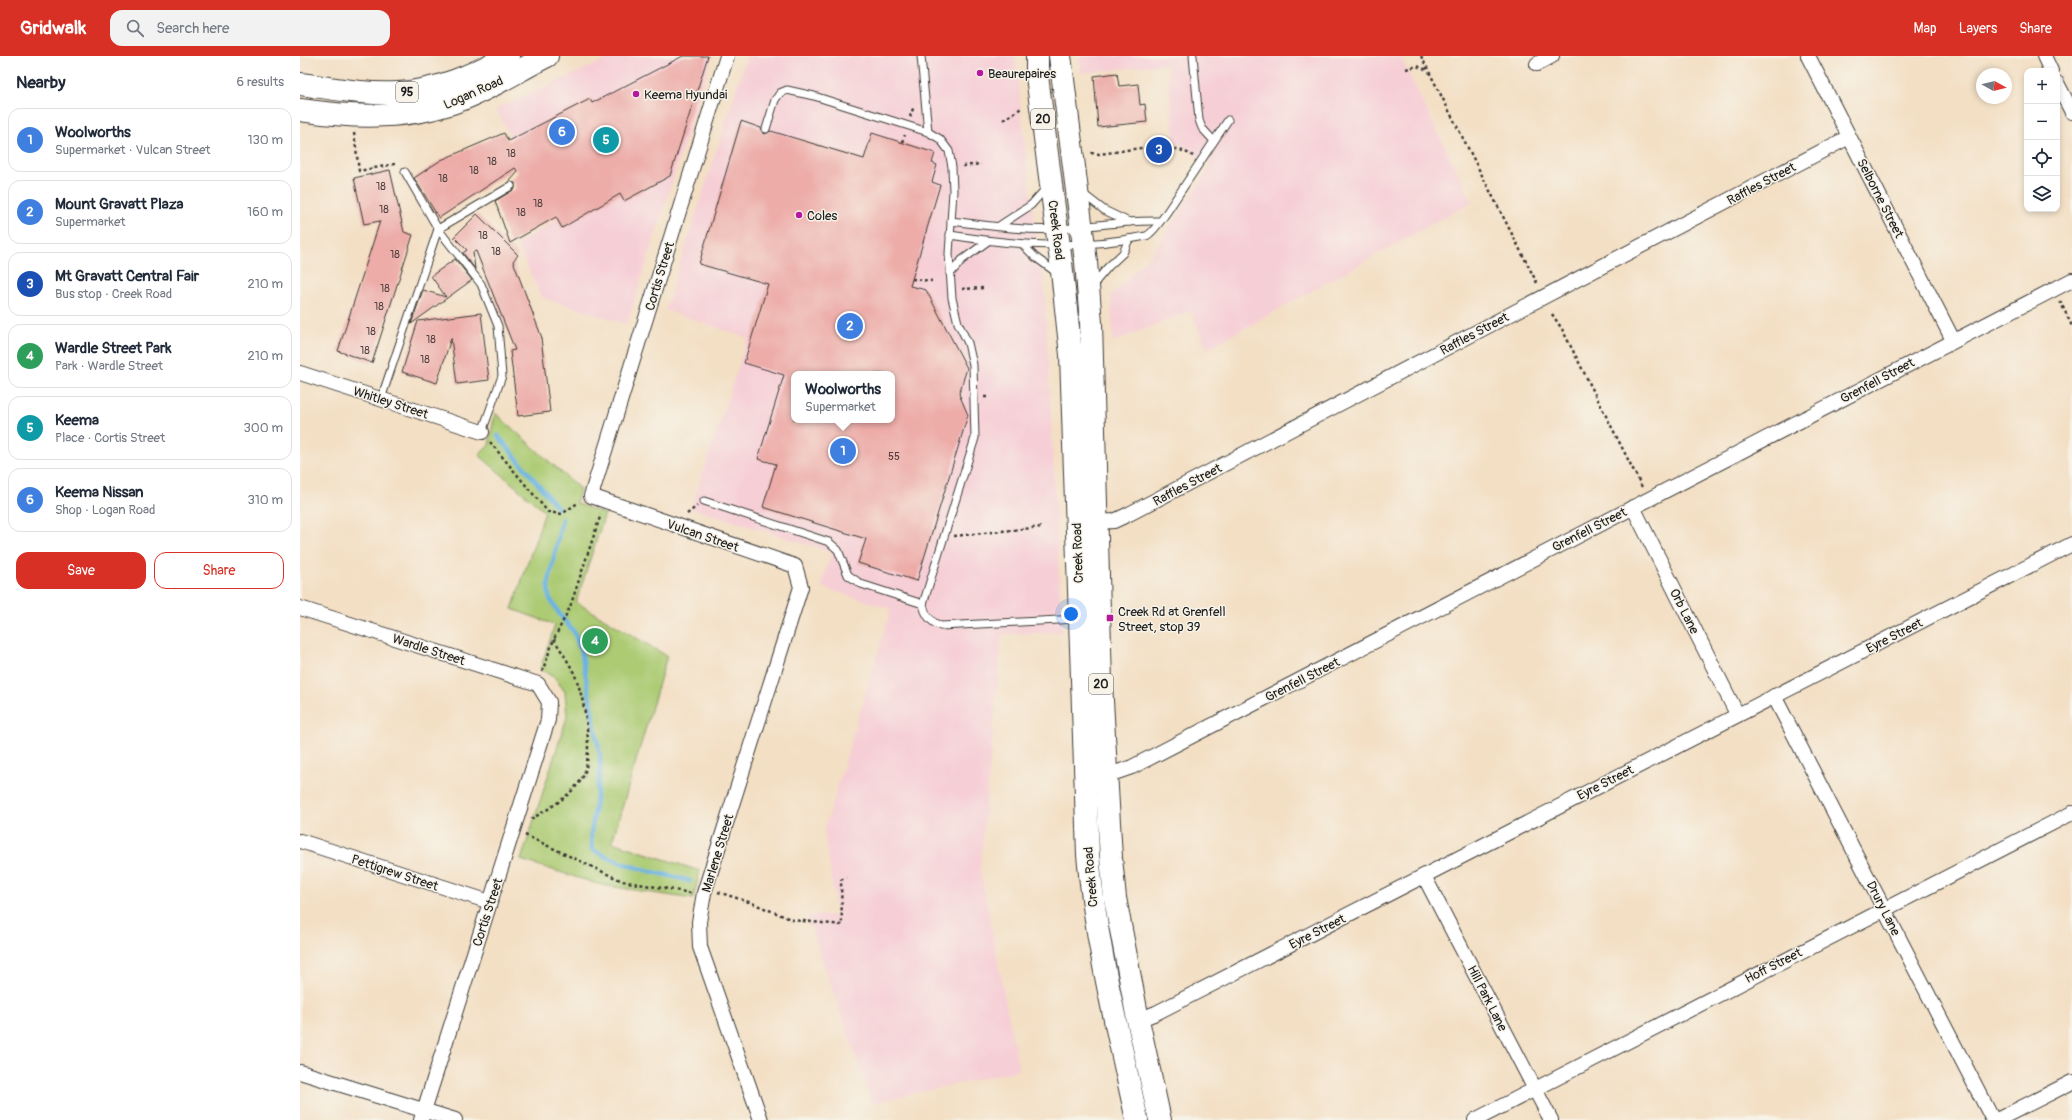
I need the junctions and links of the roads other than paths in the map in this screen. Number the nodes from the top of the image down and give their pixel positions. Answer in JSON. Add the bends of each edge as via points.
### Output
{"nodes":[{"id":1,"x":508,"y":56,"type":"edge"},
{"id":2,"x":547,"y":56,"type":"edge"},
{"id":3,"x":727,"y":56,"type":"edge"},
{"id":4,"x":921,"y":56,"type":"edge"},
{"id":5,"x":1037,"y":56,"type":"edge"},
{"id":6,"x":1060,"y":56,"type":"edge"},
{"id":7,"x":1193,"y":56,"type":"edge"},
{"id":8,"x":1552,"y":56,"type":"edge"},
{"id":9,"x":1808,"y":56,"type":"edge"},
{"id":10,"x":2044,"y":56,"type":"edge"},
{"id":11,"x":1537,"y":64,"type":"dead end"},
{"id":12,"x":2050,"y":68,"type":"edge"},
{"id":13,"x":300,"y":84,"type":"edge"},
{"id":14,"x":2060,"y":88,"type":"edge"},
{"id":15,"x":300,"y":110,"type":"edge"},
{"id":16,"x":2072,"y":112,"type":"edge"},
{"id":17,"x":1228,"y":120,"type":"dead end"},
{"id":18,"x":766,"y":129,"type":"dead end"},
{"id":19,"x":928,"y":132,"type":"junction"},
{"id":20,"x":1850,"y":137,"type":"junction"},
{"id":21,"x":1213,"y":140,"type":"junction"},
{"id":22,"x":405,"y":172,"type":"road end"},
{"id":23,"x":1051,"y":182,"type":"junction"},
{"id":24,"x":511,"y":186,"type":"dead end"},
{"id":25,"x":1077,"y":189,"type":"junction"},
{"id":26,"x":951,"y":221,"type":"junction"},
{"id":27,"x":1158,"y":221,"type":"junction"},
{"id":28,"x":1129,"y":222,"type":"junction"},
{"id":29,"x":999,"y":226,"type":"junction"},
{"id":30,"x":438,"y":229,"type":"junction"},
{"id":31,"x":950,"y":235,"type":"junction"},
{"id":32,"x":1083,"y":236,"type":"junction"},
{"id":33,"x":1058,"y":238,"type":"junction"},
{"id":34,"x":1129,"y":239,"type":"junction"},
{"id":35,"x":988,"y":241,"type":"junction"},
{"id":36,"x":1024,"y":245,"type":"junction"},
{"id":37,"x":950,"y":274,"type":"junction"},
{"id":38,"x":1063,"y":276,"type":"junction"},
{"id":39,"x":2072,"y":280,"type":"edge"},
{"id":40,"x":1088,"y":290,"type":"junction"},
{"id":41,"x":1953,"y":340,"type":"junction"},
{"id":42,"x":300,"y":373,"type":"edge"},
{"id":43,"x":381,"y":399,"type":"junction"},
{"id":44,"x":482,"y":432,"type":"joint"},
{"id":45,"x":590,"y":496,"type":"joint"},
{"id":46,"x":704,"y":501,"type":"dead end"},
{"id":47,"x":1633,"y":507,"type":"junction"},
{"id":48,"x":1096,"y":522,"type":"junction"},
{"id":49,"x":2072,"y":544,"type":"edge"},
{"id":50,"x":801,"y":587,"type":"joint"},
{"id":51,"x":923,"y":604,"type":"junction"},
{"id":52,"x":300,"y":608,"type":"edge"},
{"id":53,"x":1079,"y":619,"type":"junction"},
{"id":54,"x":1774,"y":696,"type":"junction"},
{"id":55,"x":549,"y":702,"type":"joint"},
{"id":56,"x":1737,"y":714,"type":"junction"},
{"id":57,"x":1106,"y":776,"type":"junction"},
{"id":58,"x":2072,"y":813,"type":"edge"},
{"id":59,"x":300,"y":841,"type":"edge"},
{"id":60,"x":1424,"y":876,"type":"junction"},
{"id":61,"x":490,"y":902,"type":"junction"},
{"id":62,"x":1884,"y":908,"type":"junction"},
{"id":63,"x":1138,"y":1020,"type":"junction"},
{"id":64,"x":300,"y":1072,"type":"edge"},
{"id":65,"x":2072,"y":1082,"type":"edge"},
{"id":66,"x":1535,"y":1089,"type":"junction"},
{"id":67,"x":422,"y":1115,"type":"edge"},
{"id":68,"x":454,"y":1120,"type":"edge"},
{"id":69,"x":761,"y":1120,"type":"edge"},
{"id":70,"x":1137,"y":1120,"type":"edge"},
{"id":71,"x":1160,"y":1120,"type":"edge"},
{"id":72,"x":1475,"y":1120,"type":"edge"},
{"id":73,"x":1551,"y":1120,"type":"edge"},
{"id":74,"x":1993,"y":1120,"type":"edge"},
{"id":75,"x":1997,"y":1120,"type":"edge"}],
"edges":[{"from":1,"to":13,"type":"main road","name":"Logan Road","number":"95","via":[[456,80],[426,89],[399,93],[374,93]]},
{"from":2,"to":15,"type":"main road","name":"Logan Road","number":"95","via":[[481,91],[437,108],[413,113],[352,117]]},
{"from":3,"to":45,"type":"street","name":"Cortis Street"},
{"from":4,"to":19,"type":"lane"},
{"from":5,"to":23,"type":"main road","name":"Creek Road","number":"20","via":[[1037,76]]},
{"from":6,"to":25,"type":"main road","name":"Creek Road","number":"20"},
{"from":7,"to":21,"type":"lane","via":[[1199,120],[1202,128]]},
{"from":8,"to":11,"type":"street"},
{"from":9,"to":20,"type":"street","name":"Selborne Street"},
{"from":10,"to":12,"type":"street"},
{"from":14,"to":16,"type":"street"},
{"from":17,"to":21,"type":"lane"},
{"from":18,"to":19,"type":"lane","via":[[775,100],[780,93],[787,90]]},
{"from":19,"to":26,"type":"lane","via":[[940,138],[949,151],[952,167]]},
{"from":20,"to":41,"type":"street","name":"Selborne Street"},
{"from":20,"to":48,"type":"street","name":"Raffles Street","via":[[1129,514],[1114,521]]},
{"from":21,"to":27,"type":"lane","via":[[1169,209]]},
{"from":22,"to":30,"type":"lane"},
{"from":23,"to":29,"type":"lane","via":[[1031,205]]},
{"from":23,"to":33,"type":"main road","name":"Creek Road","number":"20"},
{"from":24,"to":30,"type":"lane"},
{"from":25,"to":28,"type":"lane","via":[[1104,210]]},
{"from":25,"to":32,"type":"main road","name":"Creek Road","number":"20"},
{"from":26,"to":29,"type":"lane"},
{"from":26,"to":31,"type":"lane"},
{"from":27,"to":28,"type":"lane"},
{"from":27,"to":34,"type":"lane","via":[[1150,234]]},
{"from":28,"to":32,"type":"lane"},
{"from":29,"to":33,"type":"lane"},
{"from":30,"to":43,"type":"lane"},
{"from":30,"to":44,"type":"lane","via":[[481,284],[498,326],[502,376]]},
{"from":31,"to":35,"type":"lane"},
{"from":31,"to":37,"type":"lane"},
{"from":32,"to":33,"type":"lane"},
{"from":32,"to":33,"type":"lane"},
{"from":32,"to":34,"type":"lane"},
{"from":32,"to":40,"type":"main road","name":"Creek Road","number":"20"},
{"from":33,"to":36,"type":"lane"},
{"from":33,"to":38,"type":"main road","name":"Creek Road","number":"20"},
{"from":34,"to":40,"type":"lane","via":[[1123,253]]},
{"from":35,"to":36,"type":"lane"},
{"from":35,"to":37,"type":"lane","via":[[962,260]]},
{"from":36,"to":38,"type":"lane","via":[[1035,257]]},
{"from":37,"to":51,"type":"lane","via":[[954,311],[968,343],[973,365],[975,438]]},
{"from":38,"to":53,"type":"main road","name":"Creek Road","number":"20","via":[[1071,355]]},
{"from":39,"to":41,"type":"street","name":"Grenfell Street"},
{"from":40,"to":48,"type":"main road","name":"Creek Road","number":"20"},
{"from":41,"to":47,"type":"street","name":"Grenfell Street"},
{"from":42,"to":43,"type":"street","name":"Whitley Street"},
{"from":43,"to":44,"type":"street","name":"Whitley Street"},
{"from":45,"to":50,"type":"street","name":"Vulcan Street","via":[[795,566]]},
{"from":46,"to":51,"type":"lane","via":[[829,542],[838,550],[848,576],[860,584]]},
{"from":47,"to":56,"type":"street","name":"Orb Lane"},
{"from":47,"to":57,"type":"street","name":"Grenfell Street","via":[[1132,767]]},
{"from":48,"to":57,"type":"main road","name":"Creek Road","number":"20"},
{"from":49,"to":54,"type":"street","name":"Eyre Street"},
{"from":50,"to":69,"type":"street","name":"Marlene Street","via":[[704,893],[699,922],[700,947]]},
{"from":51,"to":53,"type":"lane","via":[[924,611],[933,623],[941,626]]},
{"from":52,"to":55,"type":"street","name":"Wardle Street","via":[[538,684]]},
{"from":53,"to":70,"type":"main road","name":"Creek Road","number":"20","via":[[1088,856],[1094,914]]},
{"from":54,"to":56,"type":"street","name":"Eyre Street"},
{"from":54,"to":62,"type":"street","name":"Drury Lane"},
{"from":55,"to":61,"type":"street","name":"Cortis Street","via":[[548,720]]},
{"from":56,"to":60,"type":"street","name":"Eyre Street"},
{"from":57,"to":63,"type":"main road","name":"Creek Road","number":"20","via":[[1115,898]]},
{"from":58,"to":62,"type":"street","name":"Hoff Street"},
{"from":59,"to":61,"type":"street","name":"Pettigrew Street"},
{"from":60,"to":63,"type":"street","name":"Eyre Street"},
{"from":60,"to":66,"type":"street","name":"Hill Park Lane"},
{"from":61,"to":67,"type":"street","name":"Cortis Street"},
{"from":62,"to":66,"type":"street","name":"Hoff Street"},
{"from":62,"to":74,"type":"street","name":"Drury Lane"},
{"from":63,"to":71,"type":"main road","name":"Creek Road","number":"20"},
{"from":64,"to":67,"type":"street"},
{"from":65,"to":75,"type":"street"},
{"from":66,"to":72,"type":"street","name":"Hoff Street"},
{"from":66,"to":73,"type":"street","name":"Hill Park Lane"},
{"from":67,"to":68,"type":"street"}]}
